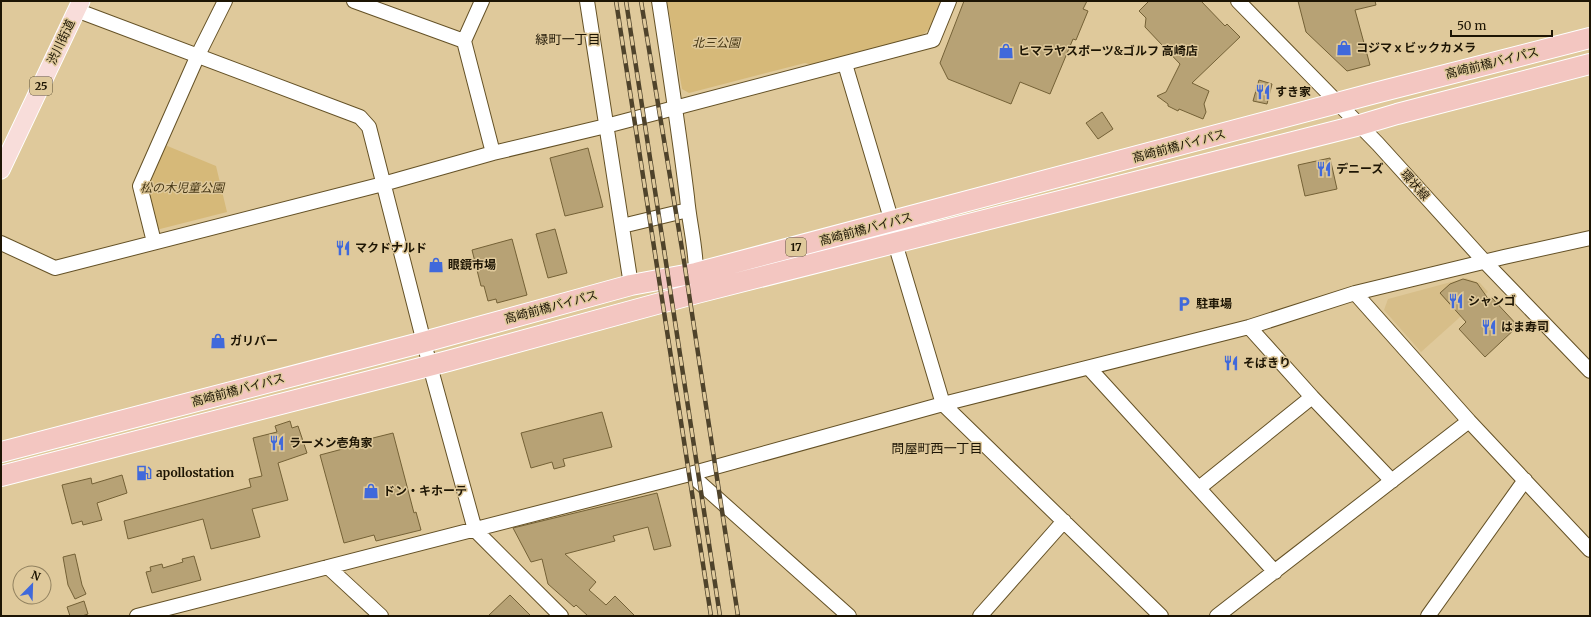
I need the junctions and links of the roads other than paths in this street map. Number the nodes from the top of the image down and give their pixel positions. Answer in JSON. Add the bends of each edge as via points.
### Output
{"nodes":[{"id":1,"x":225,"y":1,"type":"edge"},
{"id":2,"x":354,"y":1,"type":"edge"},
{"id":3,"x":482,"y":1,"type":"edge"},
{"id":4,"x":587,"y":1,"type":"edge"},
{"id":5,"x":659,"y":1,"type":"edge"},
{"id":6,"x":950,"y":1,"type":"edge"},
{"id":7,"x":1238,"y":1,"type":"edge"},
{"id":8,"x":78,"y":6,"type":"edge"},
{"id":9,"x":1590,"y":38,"type":"edge"},
{"id":10,"x":464,"y":41,"type":"junction"},
{"id":11,"x":198,"y":55,"type":"junction"},
{"id":12,"x":844,"y":64,"type":"junction"},
{"id":13,"x":1590,"y":64,"type":"edge"},
{"id":14,"x":1338,"y":103,"type":"junction"},
{"id":15,"x":676,"y":107,"type":"junction"},
{"id":16,"x":1360,"y":125,"type":"junction"},
{"id":17,"x":606,"y":126,"type":"junction"},
{"id":18,"x":493,"y":154,"type":"junction"},
{"id":19,"x":1,"y":170,"type":"edge"},
{"id":20,"x":383,"y":184,"type":"junction"},
{"id":21,"x":688,"y":210,"type":"junction"},
{"id":22,"x":892,"y":222,"type":"junction"},
{"id":23,"x":622,"y":226,"type":"junction"},
{"id":24,"x":1590,"y":238,"type":"edge"},
{"id":25,"x":154,"y":242,"type":"junction"},
{"id":26,"x":1,"y":243,"type":"edge"},
{"id":27,"x":895,"y":243,"type":"junction"},
{"id":28,"x":1484,"y":261,"type":"junction"},
{"id":29,"x":696,"y":273,"type":"junction"},
{"id":30,"x":631,"y":285,"type":"junction"},
{"id":31,"x":1355,"y":293,"type":"junction"},
{"id":32,"x":1249,"y":327,"type":"junction"},
{"id":33,"x":424,"y":342,"type":"junction"},
{"id":34,"x":430,"y":366,"type":"junction"},
{"id":35,"x":1089,"y":368,"type":"junction"},
{"id":36,"x":1590,"y":371,"type":"edge"},
{"id":37,"x":1312,"y":397,"type":"junction"},
{"id":38,"x":943,"y":404,"type":"junction"},
{"id":39,"x":1469,"y":421,"type":"junction"},
{"id":40,"x":1,"y":452,"type":"edge"},
{"id":41,"x":690,"y":474,"type":"junction"},
{"id":42,"x":1,"y":476,"type":"edge"},
{"id":43,"x":1525,"y":480,"type":"junction"},
{"id":44,"x":1392,"y":481,"type":"junction"},
{"id":45,"x":1199,"y":488,"type":"junction"},
{"id":46,"x":1064,"y":521,"type":"junction"},
{"id":47,"x":475,"y":530,"type":"junction"},
{"id":48,"x":1590,"y":550,"type":"edge"},
{"id":49,"x":328,"y":567,"type":"junction"},
{"id":50,"x":1274,"y":572,"type":"junction"},
{"id":51,"x":172,"y":607,"type":"junction"},
{"id":52,"x":137,"y":616,"type":"edge"},
{"id":53,"x":184,"y":616,"type":"edge"},
{"id":54,"x":381,"y":616,"type":"edge"},
{"id":55,"x":561,"y":616,"type":"edge"},
{"id":56,"x":849,"y":616,"type":"edge"},
{"id":57,"x":980,"y":616,"type":"edge"},
{"id":58,"x":1161,"y":616,"type":"edge"},
{"id":59,"x":1217,"y":616,"type":"edge"},
{"id":60,"x":1428,"y":616,"type":"edge"}],
"edges":[{"from":1,"to":11,"type":"street"},
{"from":2,"to":10,"type":"street"},
{"from":3,"to":10,"type":"street"},
{"from":4,"to":17,"type":"street"},
{"from":5,"to":15,"type":"street"},
{"from":6,"to":12,"type":"street","via":[[933,40]]},
{"from":7,"to":14,"type":"street","name":"環状線"},
{"from":8,"to":11,"type":"street"},
{"from":8,"to":19,"type":"main road","name":"渋川街道","number":"25"},
{"from":9,"to":14,"type":"highway","name":"高崎前橋バイパス","number":"17"},
{"from":10,"to":18,"type":"street"},
{"from":11,"to":20,"type":"street","via":[[360,117],[369,128]]},
{"from":11,"to":25,"type":"street","via":[[140,186]]},
{"from":12,"to":15,"type":"street"},
{"from":12,"to":22,"type":"street"},
{"from":13,"to":16,"type":"highway","name":"高崎前橋バイパス","number":"17"},
{"from":14,"to":16,"type":"street","name":"環状線"},
{"from":14,"to":22,"type":"highway","name":"高崎前橋バイパス","number":"17"},
{"from":15,"to":17,"type":"street"},
{"from":15,"to":21,"type":"street"},
{"from":16,"to":27,"type":"highway","name":"高崎前橋バイパス","number":"17"},
{"from":16,"to":28,"type":"street","name":"環状線"},
{"from":17,"to":18,"type":"street"},
{"from":17,"to":23,"type":"street"},
{"from":18,"to":20,"type":"street"},
{"from":20,"to":25,"type":"street"},
{"from":20,"to":33,"type":"street"},
{"from":21,"to":23,"type":"street"},
{"from":21,"to":29,"type":"street"},
{"from":22,"to":29,"type":"highway","name":"高崎前橋バイパス","number":"17"},
{"from":23,"to":30,"type":"street"},
{"from":24,"to":28,"type":"street"},
{"from":25,"to":26,"type":"street","via":[[55,268]]},
{"from":27,"to":34,"type":"highway","name":"高崎前橋バイパス","number":"17","via":[[697,293]]},
{"from":27,"to":38,"type":"street"},
{"from":28,"to":31,"type":"street"},
{"from":28,"to":36,"type":"street","name":"環状線"},
{"from":29,"to":30,"type":"highway","name":"高崎前橋バイパス","number":"17"},
{"from":30,"to":33,"type":"highway","name":"高崎前橋バイパス","number":"17"},
{"from":31,"to":32,"type":"street"},
{"from":31,"to":39,"type":"street"},
{"from":32,"to":35,"type":"street"},
{"from":32,"to":37,"type":"street"},
{"from":33,"to":34,"type":"street"},
{"from":33,"to":40,"type":"highway","name":"高崎前橋バイパス","number":"17"},
{"from":34,"to":42,"type":"highway","name":"高崎前橋バイパス","number":"17"},
{"from":34,"to":47,"type":"street"},
{"from":35,"to":38,"type":"street"},
{"from":35,"to":45,"type":"street"},
{"from":37,"to":44,"type":"street"},
{"from":37,"to":45,"type":"street"},
{"from":38,"to":41,"type":"street"},
{"from":38,"to":46,"type":"street"},
{"from":39,"to":43,"type":"street"},
{"from":39,"to":44,"type":"street"},
{"from":41,"to":47,"type":"street"},
{"from":41,"to":56,"type":"street"},
{"from":43,"to":48,"type":"street"},
{"from":43,"to":60,"type":"street"},
{"from":44,"to":50,"type":"street"},
{"from":45,"to":50,"type":"street"},
{"from":46,"to":57,"type":"street"},
{"from":46,"to":58,"type":"street"},
{"from":47,"to":49,"type":"street"},
{"from":47,"to":55,"type":"street"},
{"from":49,"to":51,"type":"street"},
{"from":49,"to":54,"type":"street"},
{"from":50,"to":59,"type":"street"},
{"from":51,"to":52,"type":"street"},
{"from":51,"to":53,"type":"street"}]}
